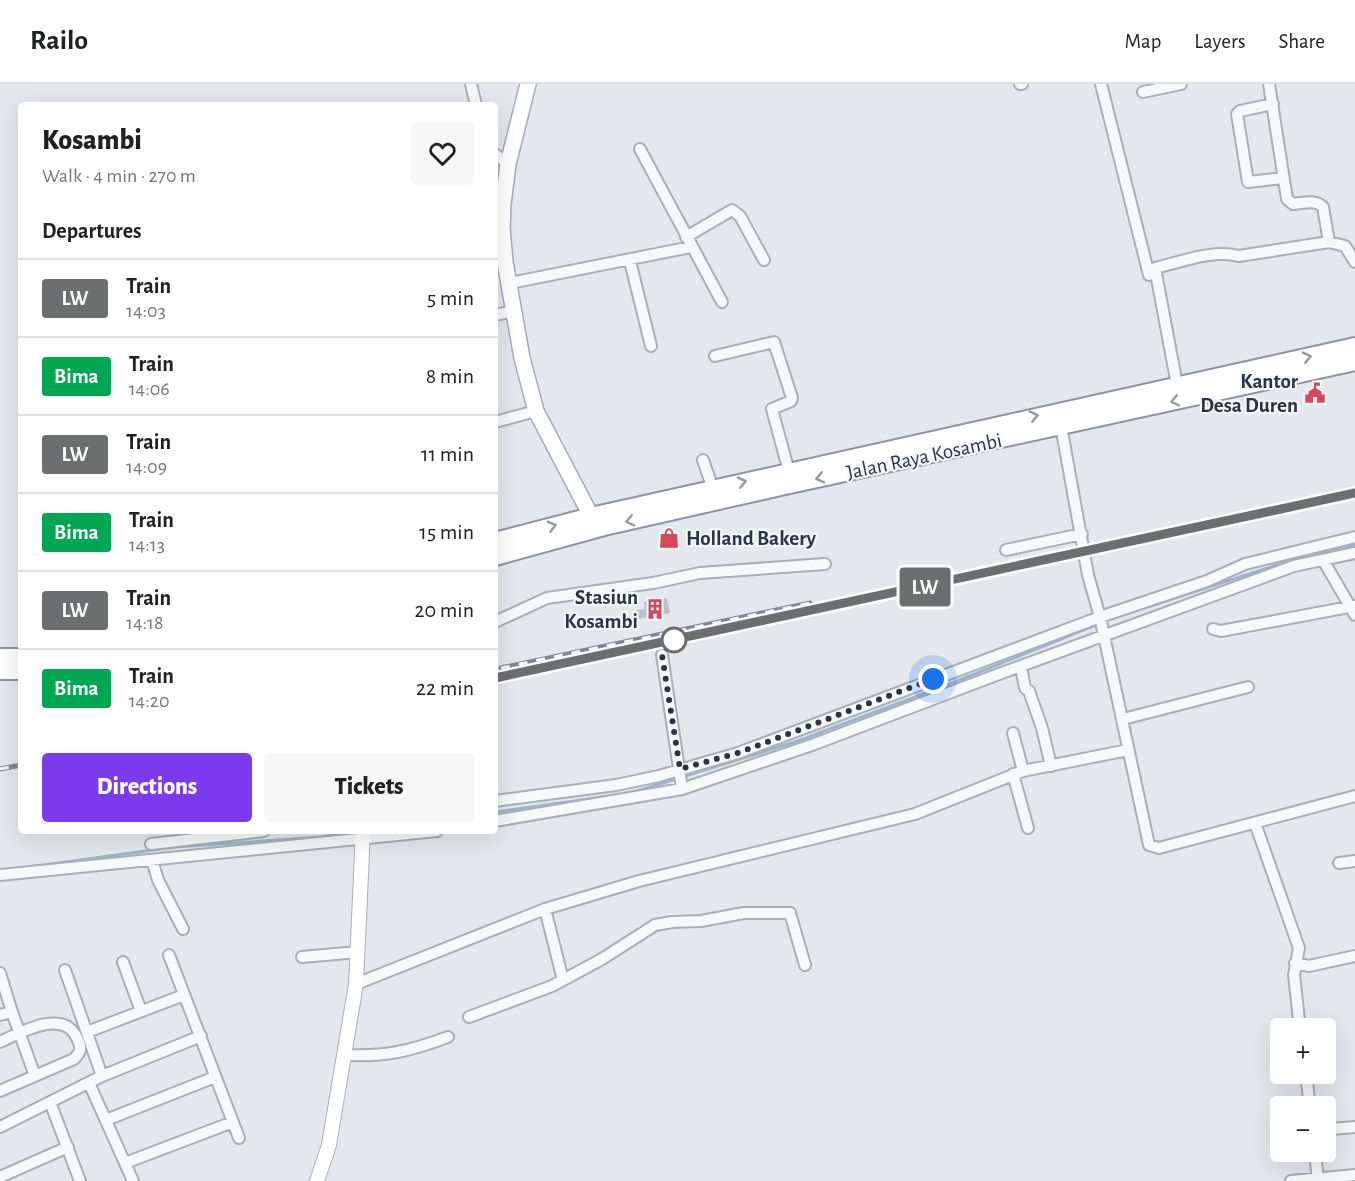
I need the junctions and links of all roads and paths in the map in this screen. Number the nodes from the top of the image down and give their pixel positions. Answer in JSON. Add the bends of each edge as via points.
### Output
{"nodes":[{"id":1,"x":471,"y":84,"type":"edge"},
{"id":2,"x":528,"y":84,"type":"edge"},
{"id":3,"x":1101,"y":84,"type":"edge"},
{"id":4,"x":1181,"y":84,"type":"edge"},
{"id":5,"x":1269,"y":84,"type":"edge"},
{"id":6,"x":1143,"y":92,"type":"dead end"},
{"id":7,"x":475,"y":102,"type":"edge"},
{"id":8,"x":1273,"y":104,"type":"junction"},
{"id":9,"x":640,"y":149,"type":"dead end"},
{"id":10,"x":498,"y":156,"type":"edge"},
{"id":11,"x":508,"y":164,"type":"junction"},
{"id":12,"x":1282,"y":178,"type":"junction"},
{"id":13,"x":689,"y":242,"type":"junction"},
{"id":14,"x":1329,"y":242,"type":"junction"},
{"id":15,"x":764,"y":260,"type":"dead end"},
{"id":16,"x":630,"y":261,"type":"junction"},
{"id":17,"x":1355,"y":261,"type":"edge"},
{"id":18,"x":1149,"y":275,"type":"dead end"},
{"id":19,"x":510,"y":283,"type":"junction"},
{"id":20,"x":722,"y":302,"type":"dead end"},
{"id":21,"x":514,"y":311,"type":"junction"},
{"id":22,"x":498,"y":314,"type":"edge"},
{"id":23,"x":651,"y":346,"type":"dead end"},
{"id":24,"x":1355,"y":346,"type":"edge"},
{"id":25,"x":715,"y":356,"type":"dead end"},
{"id":26,"x":1355,"y":362,"type":"edge"},
{"id":27,"x":1177,"y":385,"type":"junction"},
{"id":28,"x":536,"y":411,"type":"junction"},
{"id":29,"x":498,"y":421,"type":"edge"},
{"id":30,"x":1061,"y":426,"type":"junction"},
{"id":31,"x":703,"y":460,"type":"dead end"},
{"id":32,"x":789,"y":472,"type":"junction"},
{"id":33,"x":713,"y":489,"type":"junction"},
{"id":34,"x":591,"y":516,"type":"junction"},
{"id":35,"x":1082,"y":534,"type":"junction"},
{"id":36,"x":1355,"y":537,"type":"edge"},
{"id":37,"x":498,"y":540,"type":"edge"},
{"id":38,"x":1006,"y":550,"type":"dead end"},
{"id":39,"x":1355,"y":553,"type":"edge"},
{"id":40,"x":498,"y":556,"type":"edge"},
{"id":41,"x":1314,"y":556,"type":"junction"},
{"id":42,"x":1294,"y":559,"type":"junction"},
{"id":43,"x":825,"y":564,"type":"dead end"},
{"id":44,"x":1209,"y":589,"type":"junction"},
{"id":45,"x":1354,"y":610,"type":"edge"},
{"id":46,"x":498,"y":621,"type":"edge"},
{"id":47,"x":1102,"y":626,"type":"junction"},
{"id":48,"x":1213,"y":629,"type":"dead end"},
{"id":49,"x":662,"y":655,"type":"dead end"},
{"id":50,"x":0,"y":657,"type":"edge"},
{"id":51,"x":18,"y":657,"type":"edge"},
{"id":52,"x":1021,"y":667,"type":"junction"},
{"id":53,"x":0,"y":671,"type":"edge"},
{"id":54,"x":18,"y":671,"type":"edge"},
{"id":55,"x":1248,"y":687,"type":"dead end"},
{"id":56,"x":1123,"y":719,"type":"junction"},
{"id":57,"x":1013,"y":733,"type":"dead end"},
{"id":58,"x":1128,"y":750,"type":"junction"},
{"id":59,"x":1051,"y":766,"type":"junction"},
{"id":60,"x":1018,"y":772,"type":"junction"},
{"id":61,"x":681,"y":780,"type":"junction"},
{"id":62,"x":1355,"y":796,"type":"edge"},
{"id":63,"x":498,"y":801,"type":"edge"},
{"id":64,"x":498,"y":820,"type":"edge"},
{"id":65,"x":1255,"y":823,"type":"junction"},
{"id":66,"x":1029,"y":828,"type":"dead end"},
{"id":67,"x":252,"y":834,"type":"edge"},
{"id":68,"x":364,"y":834,"type":"edge"},
{"id":69,"x":225,"y":841,"type":"edge"},
{"id":70,"x":151,"y":844,"type":"dead end"},
{"id":71,"x":172,"y":846,"type":"edge"},
{"id":72,"x":152,"y":860,"type":"junction"},
{"id":73,"x":1355,"y":861,"type":"edge"},
{"id":74,"x":1339,"y":863,"type":"dead end"},
{"id":75,"x":0,"y":875,"type":"edge"},
{"id":76,"x":544,"y":909,"type":"junction"},
{"id":77,"x":183,"y":929,"type":"dead end"},
{"id":78,"x":358,"y":952,"type":"junction"},
{"id":79,"x":169,"y":955,"type":"dead end"},
{"id":80,"x":1355,"y":956,"type":"edge"},
{"id":81,"x":302,"y":957,"type":"dead end"},
{"id":82,"x":123,"y":962,"type":"dead end"},
{"id":83,"x":1295,"y":963,"type":"junction"},
{"id":84,"x":805,"y":965,"type":"dead end"},
{"id":85,"x":65,"y":970,"type":"dead end"},
{"id":86,"x":0,"y":973,"type":"edge"},
{"id":87,"x":563,"y":980,"type":"junction"},
{"id":88,"x":356,"y":984,"type":"junction"},
{"id":89,"x":184,"y":995,"type":"junction"},
{"id":90,"x":141,"y":1011,"type":"junction"},
{"id":91,"x":12,"y":1012,"type":"junction"},
{"id":92,"x":0,"y":1015,"type":"edge"},
{"id":93,"x":469,"y":1017,"type":"dead end"},
{"id":94,"x":1299,"y":1018,"type":"edge"},
{"id":95,"x":87,"y":1032,"type":"junction"},
{"id":96,"x":19,"y":1034,"type":"junction"},
{"id":97,"x":201,"y":1036,"type":"junction"},
{"id":98,"x":448,"y":1037,"type":"dead end"},
{"id":99,"x":0,"y":1042,"type":"edge"},
{"id":100,"x":345,"y":1055,"type":"junction"},
{"id":101,"x":35,"y":1076,"type":"junction"},
{"id":102,"x":102,"y":1076,"type":"junction"},
{"id":103,"x":215,"y":1077,"type":"junction"},
{"id":104,"x":89,"y":1083,"type":"junction"},
{"id":105,"x":0,"y":1091,"type":"edge"},
{"id":106,"x":50,"y":1102,"type":"junction"},
{"id":107,"x":106,"y":1120,"type":"junction"},
{"id":108,"x":233,"y":1122,"type":"junction"},
{"id":109,"x":0,"y":1127,"type":"edge"},
{"id":110,"x":1355,"y":1127,"type":"edge"},
{"id":111,"x":1336,"y":1129,"type":"edge"},
{"id":112,"x":239,"y":1138,"type":"dead end"},
{"id":113,"x":68,"y":1147,"type":"junction"},
{"id":114,"x":1316,"y":1162,"type":"edge"},
{"id":115,"x":125,"y":1163,"type":"junction"},
{"id":116,"x":1355,"y":1175,"type":"edge"},
{"id":117,"x":0,"y":1177,"type":"edge"},
{"id":118,"x":1318,"y":1179,"type":"edge"},
{"id":119,"x":80,"y":1181,"type":"edge"},
{"id":120,"x":132,"y":1181,"type":"edge"},
{"id":121,"x":317,"y":1181,"type":"edge"},
{"id":122,"x":1291,"y":1181,"type":"edge"}],
"edges":[{"from":1,"to":7,"type":"street"},
{"from":2,"to":11,"type":"main road"},
{"from":3,"to":18,"type":"street"},
{"from":4,"to":6,"type":"street"},
{"from":5,"to":8,"type":"street"},
{"from":8,"to":12,"type":"street"},
{"from":8,"to":12,"type":"street","via":[[1237,114],[1248,182]]},
{"from":9,"to":13,"type":"street"},
{"from":10,"to":11,"type":"street"},
{"from":11,"to":19,"type":"main road","via":[[502,228]]},
{"from":12,"to":14,"type":"street","via":[[1290,202],[1317,202],[1323,207]]},
{"from":13,"to":15,"type":"street","via":[[732,210],[740,216]]},
{"from":13,"to":16,"type":"street"},
{"from":13,"to":20,"type":"street"},
{"from":14,"to":17,"type":"street","via":[[1345,246]]},
{"from":14,"to":27,"type":"street","via":[[1239,256],[1228,252],[1214,254],[1155,268]]},
{"from":16,"to":19,"type":"street"},
{"from":16,"to":23,"type":"street"},
{"from":19,"to":21,"type":"main road"},
{"from":21,"to":22,"type":"street"},
{"from":21,"to":28,"type":"main road"},
{"from":27,"to":24,"type":"highway","name":"Jalan Raya Kosambi","one_way":true},
{"from":25,"to":32,"type":"street","via":[[774,342],[792,398],[772,409]]},
{"from":26,"to":30,"type":"highway","name":"Jalan Raya Kosambi","one_way":true},
{"from":32,"to":27,"type":"highway","name":"Jalan Raya Kosambi","one_way":true},
{"from":28,"to":29,"type":"street"},
{"from":28,"to":34,"type":"main road"},
{"from":30,"to":35,"type":"street"},
{"from":30,"to":40,"type":"highway","name":"Jalan Raya Kosambi","one_way":true,"via":[[604,527]]},
{"from":31,"to":33,"type":"street"},
{"from":33,"to":32,"type":"highway","name":"Jalan Raya Kosambi","one_way":true},
{"from":33,"to":34,"type":"highway","name":"Jalan Raya Kosambi"},
{"from":37,"to":34,"type":"highway","name":"Jalan Raya Kosambi","one_way":true},
{"from":35,"to":38,"type":"street"},
{"from":35,"to":47,"type":"street"},
{"from":36,"to":41,"type":"street"},
{"from":39,"to":41,"type":"street"},
{"from":41,"to":42,"type":"street"},
{"from":41,"to":45,"type":"street"},
{"from":42,"to":44,"type":"street"},
{"from":42,"to":44,"type":"street","via":[[1245,564]]},
{"from":43,"to":46,"type":"street","via":[[700,573],[547,598]]},
{"from":44,"to":47,"type":"street"},
{"from":44,"to":47,"type":"street"},
{"from":45,"to":48,"type":"street","via":[[1221,631]]},
{"from":47,"to":52,"type":"street"},
{"from":47,"to":56,"type":"street"},
{"from":47,"to":61,"type":"street","via":[[738,753]]},
{"from":49,"to":61,"type":"street"},
{"from":50,"to":51,"type":"highway"},
{"from":52,"to":59,"type":"street"},
{"from":52,"to":61,"type":"street","via":[[778,758]]},
{"from":53,"to":54,"type":"highway"},
{"from":55,"to":56,"type":"street"},
{"from":56,"to":58,"type":"street"},
{"from":57,"to":60,"type":"street"},
{"from":58,"to":59,"type":"street"},
{"from":58,"to":65,"type":"street","via":[[1147,842],[1152,847]]},
{"from":59,"to":60,"type":"street"},
{"from":60,"to":66,"type":"street"},
{"from":60,"to":76,"type":"street","via":[[915,814],[650,878]]},
{"from":61,"to":63,"type":"street"},
{"from":61,"to":64,"type":"street"},
{"from":62,"to":65,"type":"street"},
{"from":65,"to":83,"type":"street","via":[[1299,948]]},
{"from":67,"to":69,"type":"street"},
{"from":68,"to":69,"type":"street"},
{"from":68,"to":78,"type":"main road"},
{"from":69,"to":71,"type":"street"},
{"from":69,"to":71,"type":"street"},
{"from":70,"to":71,"type":"street"},
{"from":71,"to":72,"type":"street"},
{"from":72,"to":75,"type":"street"},
{"from":72,"to":77,"type":"street"},
{"from":73,"to":74,"type":"street"},
{"from":76,"to":87,"type":"street"},
{"from":76,"to":88,"type":"street"},
{"from":78,"to":81,"type":"street"},
{"from":78,"to":88,"type":"main road"},
{"from":79,"to":89,"type":"street"},
{"from":80,"to":83,"type":"street","via":[[1310,966]]},
{"from":82,"to":90,"type":"street"},
{"from":83,"to":94,"type":"street"},
{"from":84,"to":87,"type":"street","via":[[790,913],[744,913],[655,925]]},
{"from":85,"to":95,"type":"street"},
{"from":86,"to":91,"type":"street"},
{"from":87,"to":93,"type":"street"},
{"from":88,"to":100,"type":"main road"},
{"from":89,"to":90,"type":"street"},
{"from":89,"to":97,"type":"street"},
{"from":90,"to":95,"type":"street"},
{"from":91,"to":92,"type":"street"},
{"from":91,"to":96,"type":"street"},
{"from":95,"to":102,"type":"street"},
{"from":96,"to":99,"type":"street"},
{"from":96,"to":101,"type":"street"},
{"from":96,"to":101,"type":"street","via":[[46,1024],[59,1024],[68,1026],[77,1037],[80,1053],[74,1059]]},
{"from":97,"to":102,"type":"street"},
{"from":97,"to":103,"type":"street"},
{"from":98,"to":100,"type":"street","via":[[388,1055]]},
{"from":100,"to":121,"type":"main road","via":[[329,1144]]},
{"from":101,"to":105,"type":"street"},
{"from":102,"to":104,"type":"street"},
{"from":103,"to":107,"type":"street"},
{"from":103,"to":108,"type":"street"},
{"from":104,"to":106,"type":"street"},
{"from":104,"to":107,"type":"street"},
{"from":106,"to":109,"type":"street"},
{"from":106,"to":113,"type":"street"},
{"from":107,"to":115,"type":"street"},
{"from":108,"to":112,"type":"street"},
{"from":108,"to":115,"type":"street"},
{"from":110,"to":111,"type":"street"},
{"from":113,"to":117,"type":"street"},
{"from":113,"to":119,"type":"street"},
{"from":114,"to":118,"type":"street"},
{"from":115,"to":120,"type":"street"},
{"from":116,"to":118,"type":"street"},
{"from":118,"to":122,"type":"street"}]}
